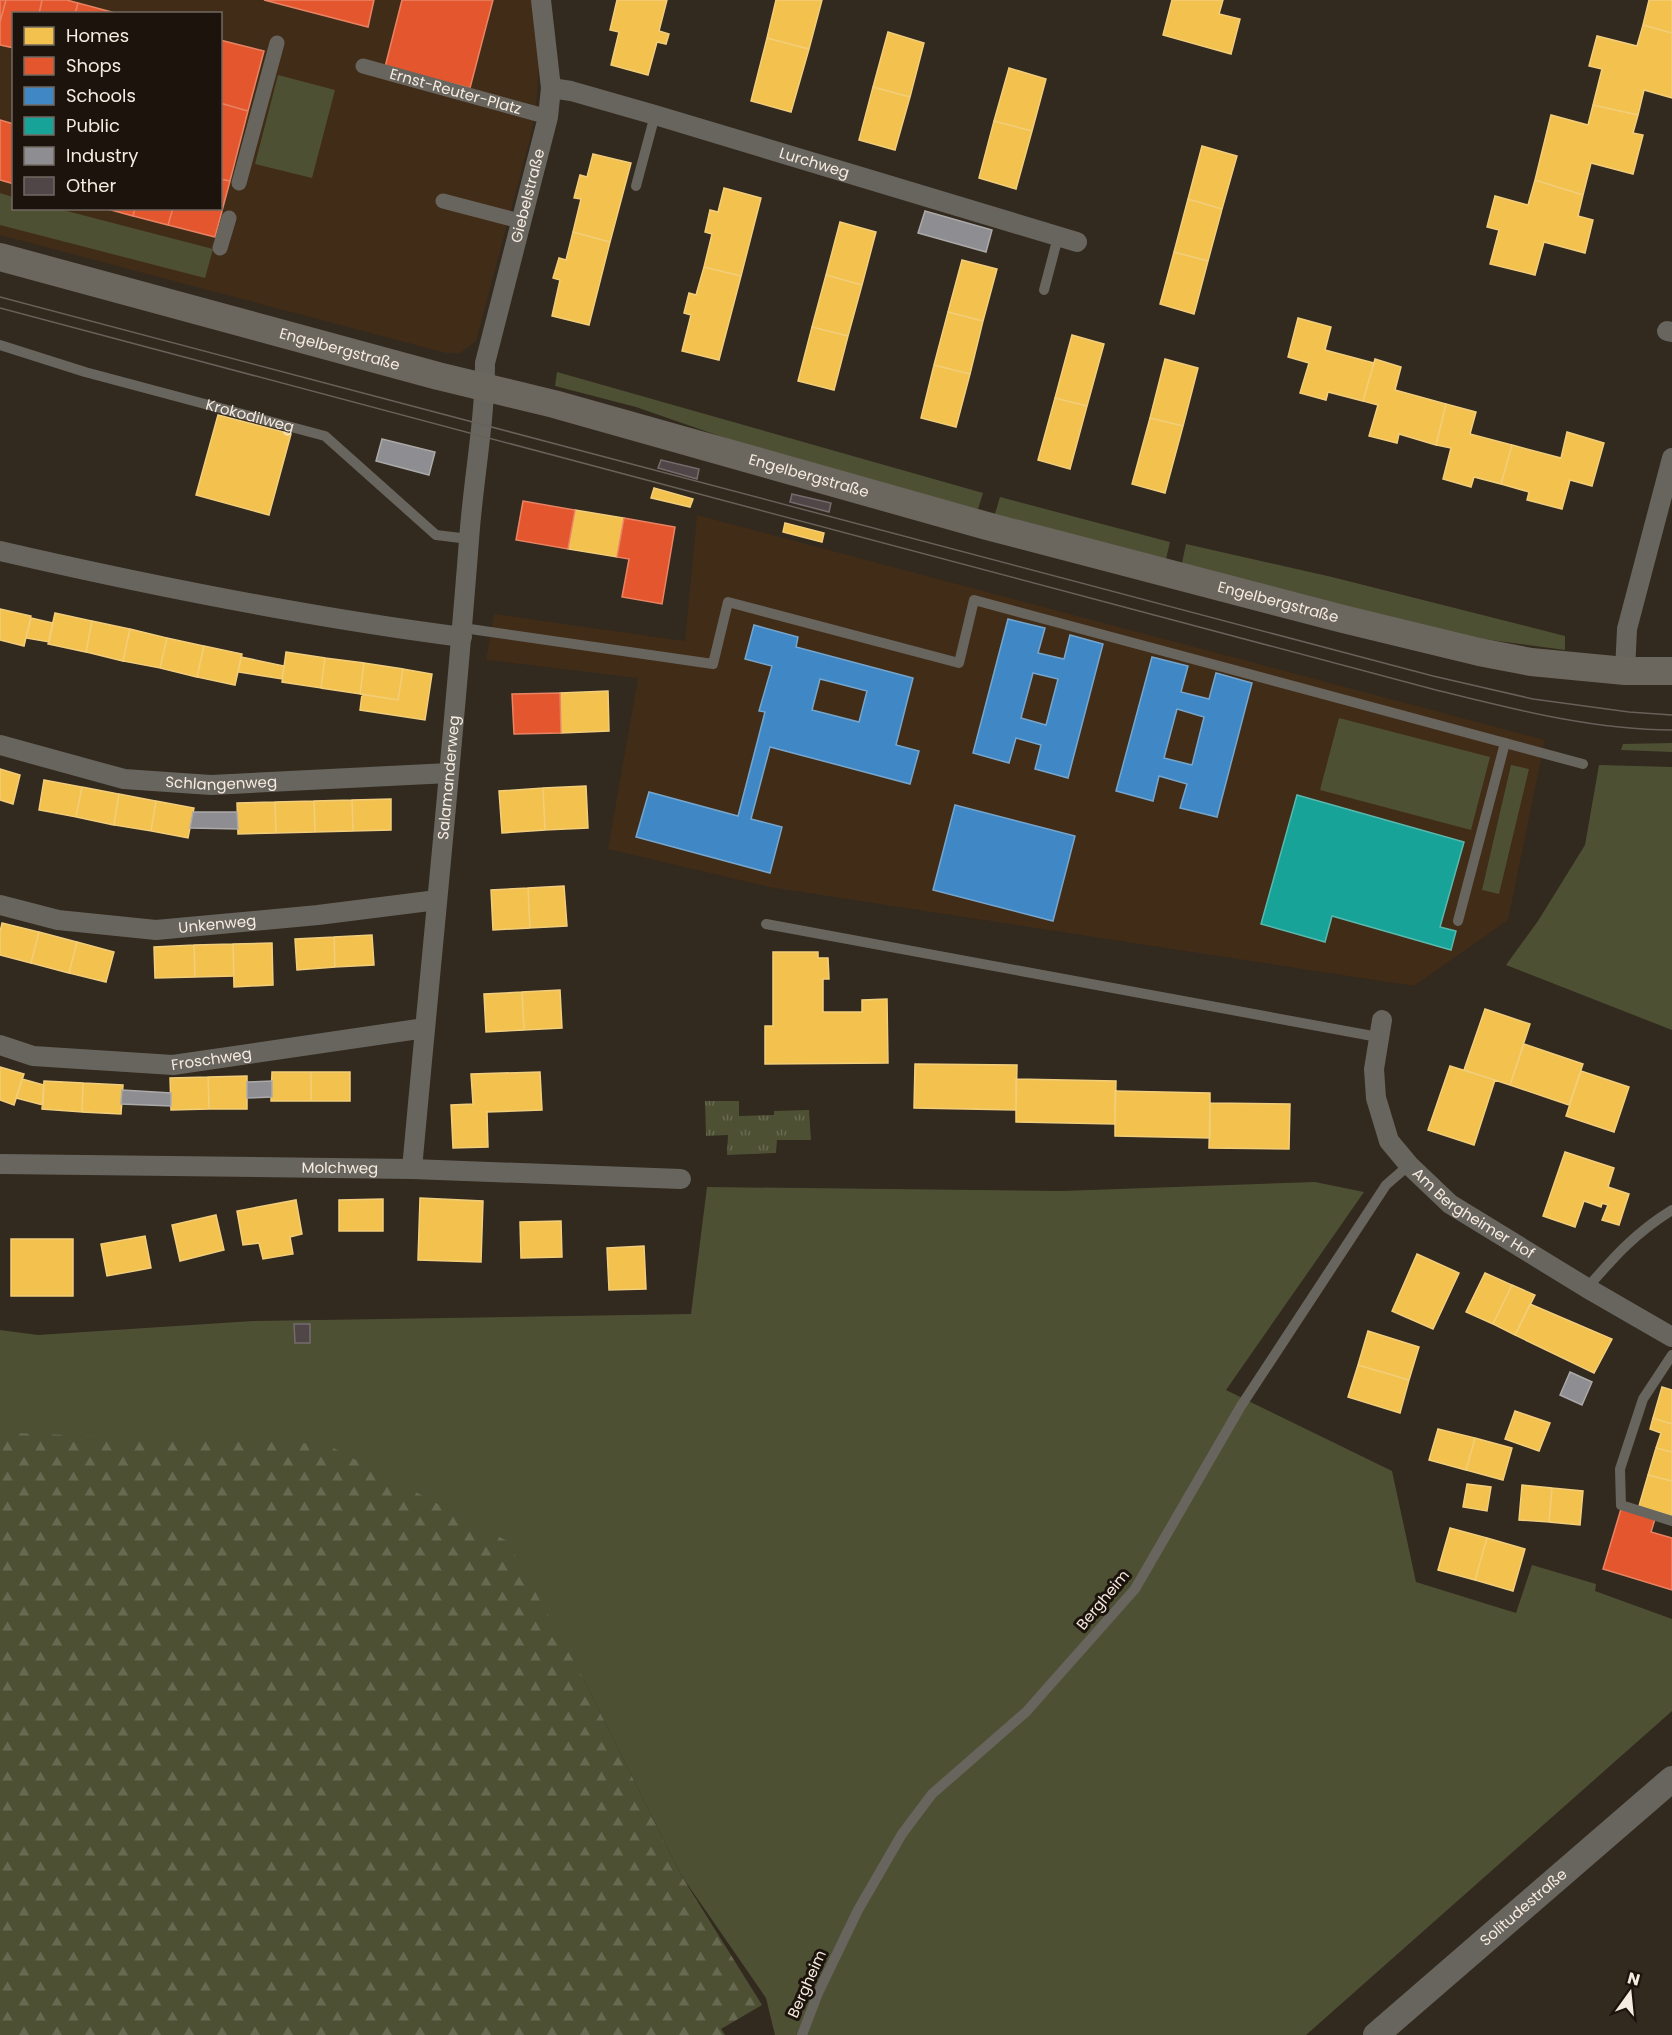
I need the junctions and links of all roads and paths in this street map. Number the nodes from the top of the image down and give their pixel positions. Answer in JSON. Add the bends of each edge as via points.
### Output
{"nodes":[{"id":1,"x":541,"y":0,"type":"edge"},
{"id":2,"x":277,"y":43,"type":"dead end"},
{"id":3,"x":363,"y":66,"type":"dead end"},
{"id":4,"x":551,"y":88,"type":"junction"},
{"id":5,"x":655,"y":115,"type":"junction"},
{"id":6,"x":548,"y":117,"type":"junction"},
{"id":7,"x":239,"y":183,"type":"dead end"},
{"id":8,"x":636,"y":186,"type":"dead end"},
{"id":9,"x":443,"y":201,"type":"dead end"},
{"id":10,"x":228,"y":218,"type":"dead end"},
{"id":11,"x":520,"y":221,"type":"junction"},
{"id":12,"x":1058,"y":237,"type":"junction"},
{"id":13,"x":1077,"y":242,"type":"dead end"},
{"id":14,"x":220,"y":248,"type":"dead end"},
{"id":15,"x":0,"y":257,"type":"edge"},
{"id":16,"x":1044,"y":290,"type":"dead end"},
{"id":17,"x":0,"y":345,"type":"edge"},
{"id":18,"x":485,"y":388,"type":"junction"},
{"id":19,"x":1672,"y":458,"type":"edge"},
{"id":20,"x":469,"y":539,"type":"junction"},
{"id":21,"x":0,"y":550,"type":"edge"},
{"id":22,"x":462,"y":633,"type":"junction"},
{"id":23,"x":1625,"y":671,"type":"junction"},
{"id":24,"x":1672,"y":671,"type":"edge"},
{"id":25,"x":1506,"y":743,"type":"junction"},
{"id":26,"x":0,"y":746,"type":"edge"},
{"id":27,"x":1582,"y":764,"type":"dead end"},
{"id":28,"x":449,"y":773,"type":"junction"},
{"id":29,"x":437,"y":900,"type":"junction"},
{"id":30,"x":0,"y":905,"type":"edge"},
{"id":31,"x":1458,"y":921,"type":"dead end"},
{"id":32,"x":766,"y":924,"type":"dead end"},
{"id":33,"x":425,"y":1028,"type":"junction"},
{"id":34,"x":1380,"y":1028,"type":"joint"},
{"id":35,"x":0,"y":1045,"type":"edge"},
{"id":36,"x":0,"y":1164,"type":"edge"},
{"id":37,"x":1409,"y":1166,"type":"junction"},
{"id":38,"x":412,"y":1169,"type":"junction"},
{"id":39,"x":681,"y":1179,"type":"dead end"},
{"id":40,"x":1672,"y":1210,"type":"edge"},
{"id":41,"x":1587,"y":1288,"type":"junction"},
{"id":42,"x":1672,"y":1337,"type":"edge"},
{"id":43,"x":1672,"y":1355,"type":"edge"},
{"id":44,"x":1672,"y":1521,"type":"edge"},
{"id":45,"x":1672,"y":1779,"type":"edge"},
{"id":46,"x":802,"y":2035,"type":"edge"},
{"id":47,"x":1376,"y":2035,"type":"edge"}],
"edges":[{"from":1,"to":4,"type":"street","name":"Giebelstraße"},
{"from":2,"to":7,"type":"street"},
{"from":3,"to":6,"type":"street","name":"Ernst-Reuter-Platz"},
{"from":4,"to":5,"type":"street","name":"Lurchweg"},
{"from":4,"to":6,"type":"street","name":"Giebelstraße"},
{"from":5,"to":8,"type":"lane"},
{"from":5,"to":12,"type":"street","name":"Lurchweg"},
{"from":6,"to":11,"type":"street","name":"Giebelstraße"},
{"from":9,"to":11,"type":"street"},
{"from":10,"to":14,"type":"street"},
{"from":11,"to":18,"type":"street","name":"Giebelstraße","via":[[485,363]]},
{"from":12,"to":13,"type":"street","name":"Lurchweg"},
{"from":12,"to":16,"type":"lane"},
{"from":15,"to":18,"type":"main road","name":"Engelbergstraße"},
{"from":17,"to":20,"type":"lane","name":"Krokodilweg","via":[[85,372],[325,436],[436,535]]},
{"from":18,"to":20,"type":"street","name":"Salamanderweg"},
{"from":18,"to":23,"type":"main road","name":"Engelbergstraße","via":[[987,526],[1354,621],[1531,662]]},
{"from":19,"to":23,"type":"street","via":[[1627,629]]},
{"from":20,"to":22,"type":"street","name":"Salamanderweg"},
{"from":21,"to":22,"type":"street","via":[[118,578],[387,627]]},
{"from":22,"to":25,"type":"lane","via":[[713,664],[728,602],[959,663],[974,600]]},
{"from":22,"to":28,"type":"street","name":"Salamanderweg"},
{"from":23,"to":24,"type":"main road","name":"Engelbergstraße"},
{"from":25,"to":27,"type":"lane"},
{"from":25,"to":31,"type":"lane"},
{"from":26,"to":28,"type":"street","name":"Schlangenweg","via":[[124,778],[211,786]]},
{"from":28,"to":29,"type":"street","name":"Salamanderweg"},
{"from":29,"to":30,"type":"street","name":"Unkenweg","via":[[156,930],[58,920]]},
{"from":29,"to":33,"type":"street","name":"Salamanderweg"},
{"from":32,"to":34,"type":"lane"},
{"from":33,"to":35,"type":"street","name":"Froschweg","via":[[173,1065],[33,1056]]},
{"from":33,"to":38,"type":"street","name":"Salamanderweg"},
{"from":34,"to":37,"type":"street","name":"Am Bergheimer Hof","via":[[1374,1069],[1376,1098],[1389,1141]]},
{"from":36,"to":38,"type":"street","name":"Molchweg"},
{"from":37,"to":41,"type":"street","name":"Am Bergheimer Hof","via":[[1450,1204]]},
{"from":37,"to":46,"type":"lane","name":"Bergheim","via":[[1386,1185],[1241,1406],[1135,1589],[1026,1712],[932,1794],[902,1834],[858,1910]]},
{"from":38,"to":39,"type":"street","name":"Molchweg"},
{"from":40,"to":41,"type":"lane","via":[[1617,1252]]},
{"from":41,"to":42,"type":"street","name":"Am Bergheimer Hof"},
{"from":43,"to":44,"type":"lane","via":[[1643,1399],[1620,1469],[1621,1505]]},
{"from":45,"to":47,"type":"street","name":"Solitudestraße"}]}
